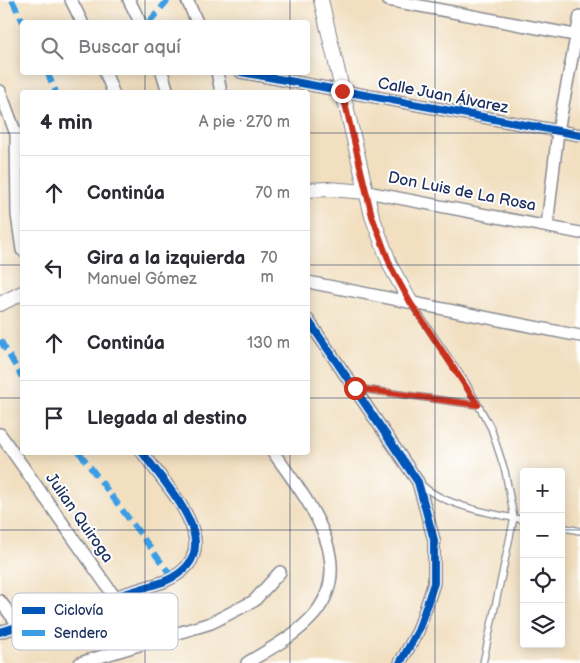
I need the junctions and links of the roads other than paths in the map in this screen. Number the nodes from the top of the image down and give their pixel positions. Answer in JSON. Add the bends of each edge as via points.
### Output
{"nodes":[{"id":1,"x":71,"y":0,"type":"edge"},
{"id":2,"x":129,"y":0,"type":"edge"},
{"id":3,"x":187,"y":0,"type":"edge"},
{"id":4,"x":321,"y":0,"type":"edge"},
{"id":5,"x":388,"y":0,"type":"edge"},
{"id":6,"x":580,"y":16,"type":"edge"},
{"id":7,"x":81,"y":20,"type":"edge"},
{"id":8,"x":139,"y":20,"type":"edge"},
{"id":9,"x":196,"y":20,"type":"edge"},
{"id":10,"x":579,"y":36,"type":"edge"},
{"id":11,"x":106,"y":75,"type":"edge"},
{"id":12,"x":163,"y":75,"type":"edge"},
{"id":13,"x":218,"y":75,"type":"edge"},
{"id":14,"x":257,"y":75,"type":"edge"},
{"id":15,"x":112,"y":90,"type":"edge"},
{"id":16,"x":167,"y":90,"type":"edge"},
{"id":17,"x":222,"y":90,"type":"edge"},
{"id":18,"x":0,"y":91,"type":"edge"},
{"id":19,"x":342,"y":91,"type":"junction"},
{"id":20,"x":558,"y":131,"type":"junction"},
{"id":21,"x":580,"y":135,"type":"edge"},
{"id":22,"x":310,"y":190,"type":"edge"},
{"id":23,"x":367,"y":192,"type":"junction"},
{"id":24,"x":547,"y":226,"type":"junction"},
{"id":25,"x":580,"y":233,"type":"edge"},
{"id":26,"x":20,"y":236,"type":"edge"},
{"id":27,"x":310,"y":282,"type":"edge"},
{"id":28,"x":20,"y":294,"type":"edge"},
{"id":29,"x":410,"y":302,"type":"junction"},
{"id":30,"x":0,"y":304,"type":"edge"},
{"id":31,"x":310,"y":323,"type":"edge"},
{"id":32,"x":580,"y":336,"type":"edge"},
{"id":33,"x":355,"y":388,"type":"junction"},
{"id":34,"x":478,"y":405,"type":"junction"},
{"id":35,"x":0,"y":434,"type":"edge"},
{"id":36,"x":144,"y":455,"type":"edge"},
{"id":37,"x":274,"y":455,"type":"edge"},
{"id":38,"x":418,"y":482,"type":"junction"},
{"id":39,"x":514,"y":518,"type":"junction"},
{"id":40,"x":520,"y":519,"type":"edge"},
{"id":41,"x":565,"y":528,"type":"edge"},
{"id":42,"x":580,"y":531,"type":"edge"},
{"id":43,"x":280,"y":572,"type":"dead end"},
{"id":44,"x":112,"y":593,"type":"edge"},
{"id":45,"x":124,"y":593,"type":"edge"},
{"id":46,"x":0,"y":600,"type":"edge"},
{"id":47,"x":12,"y":616,"type":"edge"},
{"id":48,"x":12,"y":628,"type":"edge"},
{"id":49,"x":0,"y":632,"type":"edge"},
{"id":50,"x":178,"y":633,"type":"edge"},
{"id":51,"x":123,"y":650,"type":"edge"},
{"id":52,"x":80,"y":663,"type":"edge"},
{"id":53,"x":247,"y":663,"type":"edge"},
{"id":54,"x":400,"y":663,"type":"edge"},
{"id":55,"x":483,"y":663,"type":"edge"}],
"edges":[{"from":1,"to":7,"type":"street"},
{"from":2,"to":8,"type":"street"},
{"from":3,"to":9,"type":"street"},
{"from":4,"to":19,"type":"street"},
{"from":5,"to":10,"type":"street"},
{"from":6,"to":10,"type":"street"},
{"from":10,"to":20,"type":"street"},
{"from":11,"to":15,"type":"street"},
{"from":12,"to":16,"type":"street"},
{"from":13,"to":17,"type":"street"},
{"from":14,"to":19,"type":"street","name":"Calle Juan Álvarez"},
{"from":18,"to":26,"type":"street","via":[[16,134]]},
{"from":19,"to":20,"type":"street","name":"Calle Juan Álvarez"},
{"from":19,"to":23,"type":"street"},
{"from":20,"to":21,"type":"street","name":"Calle Juan Álvarez"},
{"from":20,"to":24,"type":"street"},
{"from":22,"to":23,"type":"street","name":"Don Luis de La Rosa"},
{"from":23,"to":24,"type":"street","name":"Don Luis de La Rosa"},
{"from":23,"to":29,"type":"street","via":[[379,239]]},
{"from":24,"to":25,"type":"street","name":"Don Luis de La Rosa"},
{"from":27,"to":29,"type":"street"},
{"from":28,"to":30,"type":"street"},
{"from":29,"to":32,"type":"street"},
{"from":29,"to":34,"type":"lane"},
{"from":31,"to":33,"type":"street"},
{"from":33,"to":34,"type":"lane"},
{"from":33,"to":38,"type":"street"},
{"from":34,"to":39,"type":"lane","via":[[491,428],[505,471]]},
{"from":35,"to":44,"type":"street","name":"Julian Quiroga"},
{"from":36,"to":45,"type":"street","via":[[187,517],[195,534],[195,551],[187,566],[173,578]]},
{"from":37,"to":53,"type":"street","via":[[315,515],[330,553],[330,587],[310,619]]},
{"from":38,"to":39,"type":"lane","via":[[443,499]]},
{"from":38,"to":54,"type":"street","via":[[434,540],[434,583],[418,632]]},
{"from":39,"to":40,"type":"lane"},
{"from":39,"to":55,"type":"lane"},
{"from":41,"to":42,"type":"lane"},
{"from":43,"to":50,"type":"street","via":[[254,601],[211,623]]},
{"from":46,"to":47,"type":"street"},
{"from":48,"to":49,"type":"street"},
{"from":51,"to":52,"type":"street"}]}
